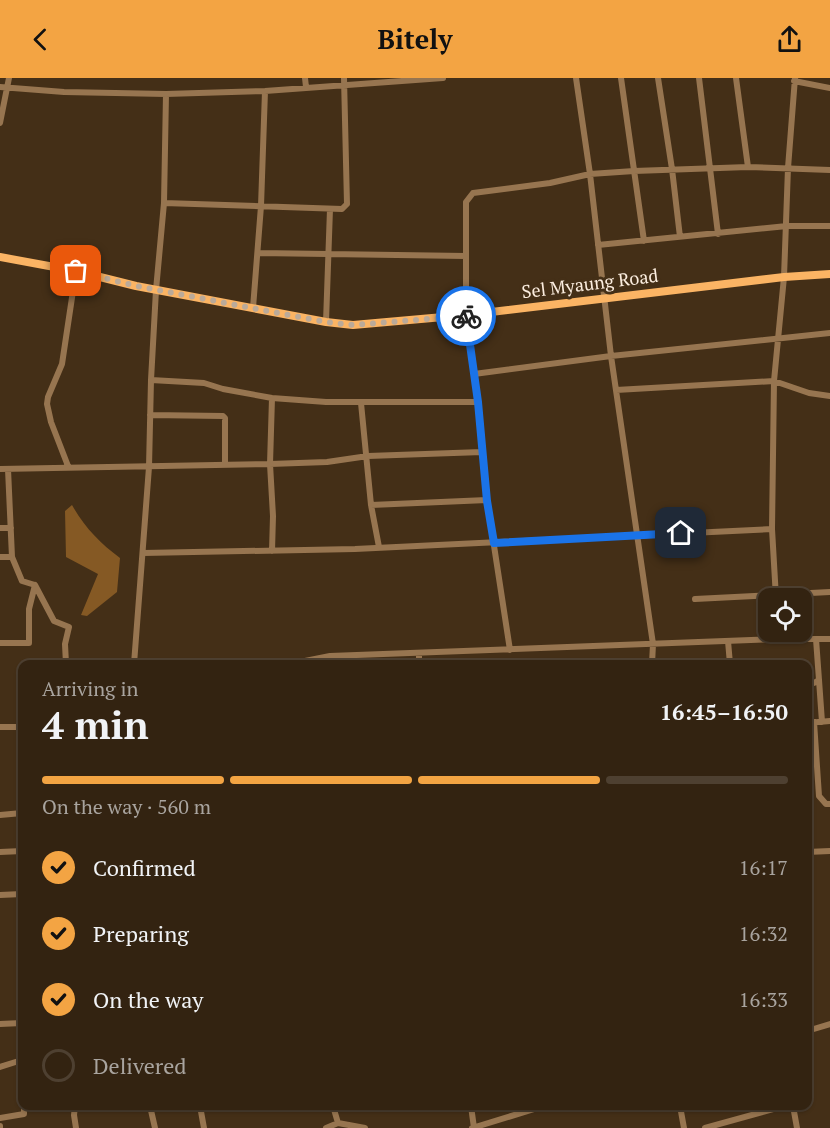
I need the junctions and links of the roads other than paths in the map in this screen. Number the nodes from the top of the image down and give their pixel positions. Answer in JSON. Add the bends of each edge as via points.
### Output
{"nodes":[{"id":1,"x":9,"y":78,"type":"edge"},
{"id":2,"x":305,"y":78,"type":"edge"},
{"id":3,"x":443,"y":78,"type":"edge"},
{"id":4,"x":576,"y":78,"type":"edge"},
{"id":5,"x":621,"y":78,"type":"edge"},
{"id":6,"x":658,"y":78,"type":"edge"},
{"id":7,"x":699,"y":78,"type":"edge"},
{"id":8,"x":736,"y":78,"type":"edge"},
{"id":9,"x":418,"y":79,"type":"edge"},
{"id":10,"x":380,"y":80,"type":"edge"},
{"id":11,"x":794,"y":80,"type":"edge"},
{"id":12,"x":344,"y":81,"type":"edge"},
{"id":13,"x":306,"y":87,"type":"junction"},
{"id":14,"x":3,"y":88,"type":"edge"},
{"id":15,"x":830,"y":88,"type":"edge"},
{"id":16,"x":265,"y":90,"type":"junction"},
{"id":17,"x":166,"y":94,"type":"junction"},
{"id":18,"x":0,"y":123,"type":"edge"},
{"id":19,"x":748,"y":167,"type":"junction"},
{"id":20,"x":711,"y":168,"type":"junction"},
{"id":21,"x":788,"y":168,"type":"junction"},
{"id":22,"x":672,"y":169,"type":"junction"},
{"id":23,"x":830,"y":170,"type":"edge"},
{"id":24,"x":634,"y":171,"type":"junction"},
{"id":25,"x":590,"y":174,"type":"junction"},
{"id":26,"x":164,"y":203,"type":"junction"},
{"id":27,"x":261,"y":206,"type":"junction"},
{"id":28,"x":330,"y":209,"type":"junction"},
{"id":29,"x":787,"y":226,"type":"junction"},
{"id":30,"x":830,"y":226,"type":"edge"},
{"id":31,"x":718,"y":234,"type":"junction"},
{"id":32,"x":680,"y":237,"type":"junction"},
{"id":33,"x":645,"y":241,"type":"junction"},
{"id":34,"x":598,"y":245,"type":"junction"},
{"id":35,"x":258,"y":253,"type":"junction"},
{"id":36,"x":328,"y":255,"type":"junction"},
{"id":37,"x":466,"y":256,"type":"junction"},
{"id":38,"x":0,"y":257,"type":"edge"},
{"id":39,"x":76,"y":271,"type":"junction"},
{"id":40,"x":830,"y":274,"type":"edge"},
{"id":41,"x":784,"y":277,"type":"junction"},
{"id":42,"x":156,"y":290,"type":"junction"},
{"id":43,"x":604,"y":297,"type":"junction"},
{"id":44,"x":253,"y":309,"type":"junction"},
{"id":45,"x":466,"y":315,"type":"junction"},
{"id":46,"x":326,"y":322,"type":"junction"},
{"id":47,"x":830,"y":333,"type":"edge"},
{"id":48,"x":779,"y":339,"type":"junction"},
{"id":49,"x":611,"y":356,"type":"junction"},
{"id":50,"x":474,"y":374,"type":"junction"},
{"id":51,"x":151,"y":380,"type":"junction"},
{"id":52,"x":774,"y":381,"type":"junction"},
{"id":53,"x":616,"y":390,"type":"junction"},
{"id":54,"x":830,"y":396,"type":"edge"},
{"id":55,"x":272,"y":398,"type":"junction"},
{"id":56,"x":478,"y":402,"type":"junction"},
{"id":57,"x":361,"y":403,"type":"junction"},
{"id":58,"x":150,"y":415,"type":"junction"},
{"id":59,"x":482,"y":452,"type":"junction"},
{"id":60,"x":368,"y":456,"type":"junction"},
{"id":61,"x":270,"y":464,"type":"junction"},
{"id":62,"x":225,"y":465,"type":"junction"},
{"id":63,"x":68,"y":466,"type":"junction"},
{"id":64,"x":149,"y":467,"type":"junction"},
{"id":65,"x":0,"y":469,"type":"edge"},
{"id":66,"x":8,"y":469,"type":"junction"},
{"id":67,"x":487,"y":501,"type":"junction"},
{"id":68,"x":372,"y":505,"type":"junction"},
{"id":69,"x":0,"y":528,"type":"edge"},
{"id":70,"x":11,"y":528,"type":"junction"},
{"id":71,"x":772,"y":529,"type":"junction"},
{"id":72,"x":638,"y":535,"type":"junction"},
{"id":73,"x":494,"y":543,"type":"junction"},
{"id":74,"x":379,"y":547,"type":"junction"},
{"id":75,"x":272,"y":551,"type":"junction"},
{"id":76,"x":143,"y":553,"type":"junction"},
{"id":77,"x":0,"y":557,"type":"edge"},
{"id":78,"x":12,"y":557,"type":"junction"},
{"id":79,"x":35,"y":585,"type":"junction"},
{"id":80,"x":775,"y":588,"type":"edge"},
{"id":81,"x":830,"y":592,"type":"edge"},
{"id":82,"x":812,"y":594,"type":"edge"},
{"id":83,"x":758,"y":597,"type":"edge"},
{"id":84,"x":695,"y":598,"type":"dead end"},
{"id":85,"x":758,"y":637,"type":"edge"},
{"id":86,"x":812,"y":639,"type":"edge"},
{"id":87,"x":816,"y":639,"type":"junction"},
{"id":88,"x":830,"y":639,"type":"edge"},
{"id":89,"x":729,"y":641,"type":"junction"},
{"id":90,"x":0,"y":643,"type":"edge"},
{"id":91,"x":653,"y":644,"type":"junction"},
{"id":92,"x":510,"y":650,"type":"junction"},
{"id":93,"x":419,"y":653,"type":"junction"},
{"id":94,"x":330,"y":656,"type":"junction"},
{"id":95,"x":66,"y":660,"type":"edge"},
{"id":96,"x":134,"y":660,"type":"edge"},
{"id":97,"x":310,"y":660,"type":"edge"},
{"id":98,"x":330,"y":660,"type":"edge"},
{"id":99,"x":419,"y":660,"type":"edge"},
{"id":100,"x":652,"y":660,"type":"edge"},
{"id":101,"x":730,"y":660,"type":"edge"},
{"id":102,"x":819,"y":680,"type":"junction"},
{"id":103,"x":812,"y":683,"type":"edge"},
{"id":104,"x":830,"y":721,"type":"edge"},
{"id":105,"x":822,"y":722,"type":"junction"},
{"id":106,"x":812,"y":723,"type":"edge"},
{"id":107,"x":0,"y":727,"type":"edge"},
{"id":108,"x":18,"y":727,"type":"edge"},
{"id":109,"x":812,"y":732,"type":"edge"},
{"id":110,"x":830,"y":804,"type":"edge"},
{"id":111,"x":18,"y":813,"type":"edge"},
{"id":112,"x":0,"y":815,"type":"edge"},
{"id":113,"x":18,"y":851,"type":"edge"},
{"id":114,"x":830,"y":851,"type":"edge"},
{"id":115,"x":0,"y":852,"type":"edge"},
{"id":116,"x":812,"y":852,"type":"edge"},
{"id":117,"x":18,"y":894,"type":"edge"},
{"id":118,"x":0,"y":895,"type":"edge"},
{"id":119,"x":0,"y":1022,"type":"edge"},
{"id":120,"x":18,"y":1023,"type":"edge"},
{"id":121,"x":830,"y":1024,"type":"edge"},
{"id":122,"x":812,"y":1029,"type":"edge"},
{"id":123,"x":18,"y":1061,"type":"edge"},
{"id":124,"x":0,"y":1066,"type":"edge"},
{"id":125,"x":24,"y":1110,"type":"edge"},
{"id":126,"x":75,"y":1110,"type":"edge"},
{"id":127,"x":151,"y":1110,"type":"edge"},
{"id":128,"x":201,"y":1110,"type":"edge"},
{"id":129,"x":334,"y":1110,"type":"edge"},
{"id":130,"x":471,"y":1110,"type":"edge"},
{"id":131,"x":518,"y":1110,"type":"edge"},
{"id":132,"x":681,"y":1110,"type":"edge"},
{"id":133,"x":770,"y":1110,"type":"edge"},
{"id":134,"x":794,"y":1110,"type":"edge"},
{"id":135,"x":0,"y":1118,"type":"edge"},
{"id":136,"x":338,"y":1123,"type":"junction"},
{"id":137,"x":76,"y":1128,"type":"edge"},
{"id":138,"x":155,"y":1128,"type":"edge"},
{"id":139,"x":204,"y":1128,"type":"edge"},
{"id":140,"x":326,"y":1128,"type":"edge"},
{"id":141,"x":364,"y":1128,"type":"edge"},
{"id":142,"x":473,"y":1128,"type":"edge"},
{"id":143,"x":684,"y":1128,"type":"edge"},
{"id":144,"x":705,"y":1128,"type":"edge"},
{"id":145,"x":797,"y":1128,"type":"edge"}],
"edges":[{"from":1,"to":14,"type":"street"},
{"from":2,"to":13,"type":"street"},
{"from":3,"to":9,"type":"street"},
{"from":4,"to":25,"type":"street"},
{"from":5,"to":24,"type":"street"},
{"from":6,"to":22,"type":"street"},
{"from":7,"to":20,"type":"street"},
{"from":8,"to":19,"type":"street"},
{"from":9,"to":10,"type":"street"},
{"from":10,"to":12,"type":"street"},
{"from":11,"to":15,"type":"street"},
{"from":11,"to":21,"type":"street"},
{"from":12,"to":13,"type":"street"},
{"from":12,"to":28,"type":"street","via":[[347,204],[342,209]]},
{"from":13,"to":16,"type":"street"},
{"from":14,"to":17,"type":"street"},
{"from":14,"to":18,"type":"street"},
{"from":16,"to":17,"type":"street"},
{"from":16,"to":27,"type":"street"},
{"from":17,"to":26,"type":"street"},
{"from":19,"to":20,"type":"street"},
{"from":19,"to":21,"type":"street"},
{"from":20,"to":22,"type":"street"},
{"from":20,"to":31,"type":"street"},
{"from":21,"to":23,"type":"street"},
{"from":21,"to":29,"type":"street"},
{"from":22,"to":24,"type":"street"},
{"from":22,"to":32,"type":"street"},
{"from":24,"to":25,"type":"street"},
{"from":24,"to":33,"type":"street"},
{"from":25,"to":34,"type":"street"},
{"from":25,"to":37,"type":"street","via":[[473,193],[466,202]]},
{"from":26,"to":27,"type":"street"},
{"from":26,"to":42,"type":"street"},
{"from":27,"to":28,"type":"street"},
{"from":27,"to":35,"type":"street"},
{"from":28,"to":36,"type":"street"},
{"from":29,"to":30,"type":"street"},
{"from":29,"to":31,"type":"street"},
{"from":29,"to":41,"type":"street"},
{"from":31,"to":32,"type":"street"},
{"from":32,"to":33,"type":"street"},
{"from":33,"to":34,"type":"street"},
{"from":34,"to":43,"type":"street"},
{"from":35,"to":36,"type":"street"},
{"from":35,"to":44,"type":"street"},
{"from":36,"to":37,"type":"street"},
{"from":36,"to":46,"type":"street"},
{"from":37,"to":45,"type":"street"},
{"from":38,"to":39,"type":"main road","name":"Sel Myaung Road"},
{"from":39,"to":42,"type":"main road","name":"Sel Myaung Road"},
{"from":39,"to":63,"type":"street","via":[[62,364],[47,404]]},
{"from":40,"to":41,"type":"main road","name":"Sel Myaung Road"},
{"from":41,"to":43,"type":"main road","name":"Sel Myaung Road"},
{"from":41,"to":48,"type":"street"},
{"from":42,"to":44,"type":"main road","name":"Sel Myaung Road"},
{"from":42,"to":51,"type":"street"},
{"from":43,"to":45,"type":"main road","name":"Sel Myaung Road"},
{"from":43,"to":49,"type":"street"},
{"from":44,"to":46,"type":"main road","name":"Sel Myaung Road"},
{"from":45,"to":46,"type":"main road","name":"Sel Myaung Road","via":[[353,325]]},
{"from":45,"to":50,"type":"street"},
{"from":47,"to":48,"type":"street"},
{"from":48,"to":49,"type":"street"},
{"from":48,"to":52,"type":"street"},
{"from":49,"to":50,"type":"street"},
{"from":49,"to":53,"type":"street"},
{"from":50,"to":56,"type":"street"},
{"from":51,"to":55,"type":"street","via":[[204,383]]},
{"from":51,"to":58,"type":"street"},
{"from":52,"to":53,"type":"street"},
{"from":52,"to":54,"type":"street"},
{"from":52,"to":71,"type":"street"},
{"from":53,"to":72,"type":"street"},
{"from":55,"to":57,"type":"street"},
{"from":55,"to":61,"type":"street"},
{"from":56,"to":57,"type":"street"},
{"from":56,"to":59,"type":"street"},
{"from":57,"to":60,"type":"street"},
{"from":58,"to":62,"type":"street","via":[[223,416]]},
{"from":58,"to":64,"type":"street"},
{"from":59,"to":60,"type":"street"},
{"from":59,"to":67,"type":"street"},
{"from":60,"to":61,"type":"street"},
{"from":60,"to":68,"type":"street"},
{"from":61,"to":62,"type":"street"},
{"from":61,"to":75,"type":"street"},
{"from":62,"to":64,"type":"street"},
{"from":63,"to":64,"type":"street"},
{"from":63,"to":66,"type":"street"},
{"from":64,"to":76,"type":"street"},
{"from":65,"to":66,"type":"street"},
{"from":66,"to":70,"type":"street"},
{"from":67,"to":68,"type":"street"},
{"from":67,"to":73,"type":"street"},
{"from":68,"to":74,"type":"street"},
{"from":69,"to":70,"type":"street"},
{"from":70,"to":78,"type":"street"},
{"from":71,"to":72,"type":"street"},
{"from":71,"to":80,"type":"street"},
{"from":72,"to":73,"type":"street"},
{"from":72,"to":91,"type":"street"},
{"from":73,"to":74,"type":"street"},
{"from":73,"to":92,"type":"street"},
{"from":74,"to":75,"type":"street"},
{"from":75,"to":76,"type":"street"},
{"from":76,"to":96,"type":"street"},
{"from":77,"to":78,"type":"street"},
{"from":78,"to":79,"type":"street","via":[[22,581]]},
{"from":79,"to":90,"type":"street","via":[[29,609],[29,643]]},
{"from":79,"to":95,"type":"street","via":[[54,621],[69,627]]},
{"from":81,"to":82,"type":"street"},
{"from":83,"to":84,"type":"street"},
{"from":85,"to":89,"type":"street"},
{"from":86,"to":87,"type":"street"},
{"from":87,"to":88,"type":"street"},
{"from":87,"to":102,"type":"street"},
{"from":89,"to":91,"type":"street"},
{"from":89,"to":101,"type":"street"},
{"from":91,"to":92,"type":"street"},
{"from":91,"to":100,"type":"street"},
{"from":92,"to":93,"type":"street"},
{"from":93,"to":94,"type":"street"},
{"from":93,"to":99,"type":"street"},
{"from":94,"to":97,"type":"street"},
{"from":94,"to":98,"type":"street"},
{"from":102,"to":103,"type":"street"},
{"from":102,"to":105,"type":"street"},
{"from":104,"to":105,"type":"street"},
{"from":105,"to":106,"type":"street"},
{"from":107,"to":108,"type":"street"},
{"from":109,"to":110,"type":"street","via":[[819,796]]},
{"from":111,"to":112,"type":"street"},
{"from":113,"to":115,"type":"street"},
{"from":114,"to":116,"type":"street"},
{"from":117,"to":118,"type":"street"},
{"from":119,"to":120,"type":"street"},
{"from":121,"to":122,"type":"street"},
{"from":123,"to":124,"type":"street"},
{"from":125,"to":135,"type":"street","via":[[24,1114]]},
{"from":126,"to":137,"type":"street"},
{"from":127,"to":138,"type":"street"},
{"from":128,"to":139,"type":"street"},
{"from":129,"to":136,"type":"street"},
{"from":130,"to":142,"type":"street"},
{"from":131,"to":142,"type":"street"},
{"from":132,"to":143,"type":"street"},
{"from":133,"to":144,"type":"street"},
{"from":134,"to":145,"type":"street"},
{"from":136,"to":140,"type":"street"},
{"from":136,"to":141,"type":"street"}]}
